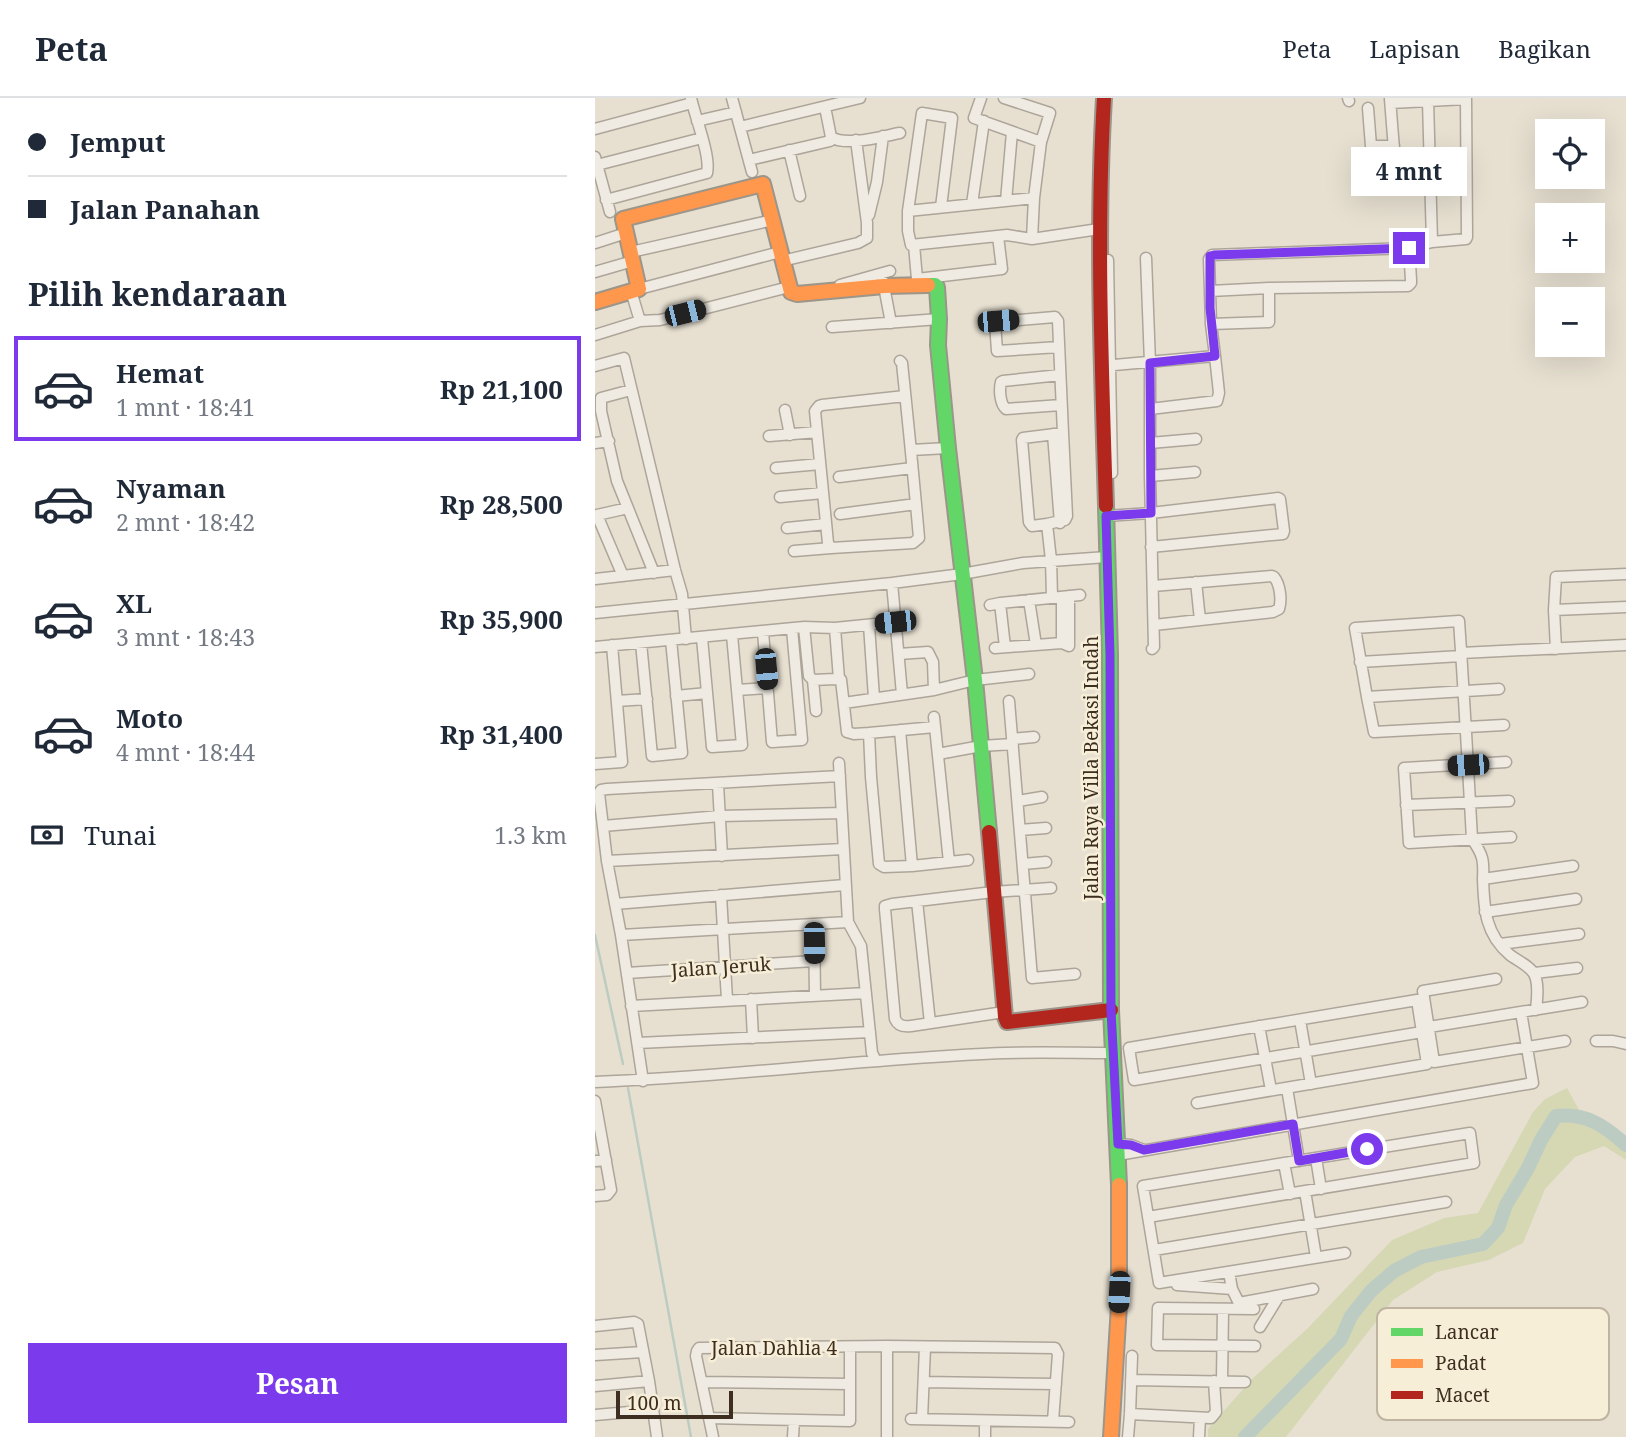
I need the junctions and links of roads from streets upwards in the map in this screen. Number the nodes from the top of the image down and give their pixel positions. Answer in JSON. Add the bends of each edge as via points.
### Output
{"nodes":[{"id":1,"x":732,"y":98,"type":"edge"},
{"id":2,"x":860,"y":98,"type":"edge"},
{"id":3,"x":981,"y":98,"type":"edge"},
{"id":4,"x":1004,"y":98,"type":"edge"},
{"id":5,"x":1104,"y":98,"type":"edge"},
{"id":6,"x":691,"y":100,"type":"edge"},
{"id":7,"x":1390,"y":100,"type":"edge"},
{"id":8,"x":1428,"y":101,"type":"junction"},
{"id":9,"x":825,"y":107,"type":"junction"},
{"id":10,"x":1368,"y":108,"type":"dead end"},
{"id":11,"x":736,"y":112,"type":"junction"},
{"id":12,"x":697,"y":121,"type":"junction"},
{"id":13,"x":984,"y":121,"type":"junction"},
{"id":14,"x":740,"y":127,"type":"junction"},
{"id":15,"x":595,"y":128,"type":"edge"},
{"id":16,"x":1012,"y":131,"type":"junction"},
{"id":17,"x":900,"y":133,"type":"dead end"},
{"id":18,"x":883,"y":136,"type":"junction"},
{"id":19,"x":831,"y":137,"type":"junction"},
{"id":20,"x":702,"y":138,"type":"junction"},
{"id":21,"x":856,"y":140,"type":"junction"},
{"id":22,"x":1041,"y":142,"type":"junction"},
{"id":23,"x":1394,"y":146,"type":"junction"},
{"id":24,"x":789,"y":150,"type":"junction"},
{"id":25,"x":749,"y":160,"type":"junction"},
{"id":26,"x":596,"y":161,"type":"edge"},
{"id":27,"x":1395,"y":162,"type":"dead end"},
{"id":28,"x":752,"y":172,"type":"dead end"},
{"id":29,"x":800,"y":196,"type":"dead end"},
{"id":30,"x":1034,"y":198,"type":"junction"},
{"id":31,"x":606,"y":200,"type":"junction"},
{"id":32,"x":1006,"y":201,"type":"junction"},
{"id":33,"x":972,"y":204,"type":"junction"},
{"id":34,"x":941,"y":207,"type":"junction"},
{"id":35,"x":908,"y":211,"type":"junction"},
{"id":36,"x":610,"y":212,"type":"dead end"},
{"id":37,"x":773,"y":220,"type":"junction"},
{"id":38,"x":867,"y":223,"type":"junction"},
{"id":39,"x":1099,"y":229,"type":"junction"},
{"id":40,"x":626,"y":233,"type":"junction"},
{"id":41,"x":998,"y":236,"type":"junction"},
{"id":42,"x":1032,"y":239,"type":"junction"},
{"id":43,"x":1432,"y":242,"type":"junction"},
{"id":44,"x":595,"y":243,"type":"edge"},
{"id":45,"x":914,"y":245,"type":"junction"},
{"id":46,"x":1409,"y":248,"type":"junction"},
{"id":47,"x":632,"y":257,"type":"junction"},
{"id":48,"x":781,"y":257,"type":"junction"},
{"id":49,"x":1146,"y":258,"type":"dead end"},
{"id":50,"x":1108,"y":260,"type":"dead end"},
{"id":51,"x":595,"y":272,"type":"edge"},
{"id":52,"x":885,"y":277,"type":"junction"},
{"id":53,"x":789,"y":287,"type":"junction"},
{"id":54,"x":1269,"y":288,"type":"junction"},
{"id":55,"x":635,"y":290,"type":"junction"},
{"id":56,"x":1210,"y":291,"type":"junction"},
{"id":57,"x":595,"y":302,"type":"edge"},
{"id":58,"x":939,"y":319,"type":"junction"},
{"id":59,"x":640,"y":321,"type":"junction"},
{"id":60,"x":891,"y":323,"type":"junction"},
{"id":61,"x":1211,"y":324,"type":"junction"},
{"id":62,"x":832,"y":327,"type":"dead end"},
{"id":63,"x":595,"y":335,"type":"edge"},
{"id":64,"x":1059,"y":347,"type":"junction"},
{"id":65,"x":1215,"y":356,"type":"junction"},
{"id":66,"x":901,"y":361,"type":"dead end"},
{"id":67,"x":1150,"y":363,"type":"junction"},
{"id":68,"x":595,"y":366,"type":"edge"},
{"id":69,"x":1106,"y":366,"type":"junction"},
{"id":70,"x":1060,"y":375,"type":"junction"},
{"id":71,"x":631,"y":390,"type":"junction"},
{"id":72,"x":905,"y":396,"type":"junction"},
{"id":73,"x":598,"y":399,"type":"edge"},
{"id":74,"x":1061,"y":405,"type":"junction"},
{"id":75,"x":1150,"y":409,"type":"junction"},
{"id":76,"x":785,"y":410,"type":"dead end"},
{"id":77,"x":598,"y":412,"type":"edge"},
{"id":78,"x":817,"y":432,"type":"junction"},
{"id":79,"x":1058,"y":433,"type":"junction"},
{"id":80,"x":790,"y":435,"type":"junction"},
{"id":81,"x":769,"y":436,"type":"dead end"},
{"id":82,"x":1196,"y":439,"type":"dead end"},
{"id":83,"x":609,"y":441,"type":"junction"},
{"id":84,"x":595,"y":443,"type":"edge"},
{"id":85,"x":1150,"y":443,"type":"junction"},
{"id":86,"x":948,"y":447,"type":"junction"},
{"id":87,"x":911,"y":450,"type":"junction"},
{"id":88,"x":820,"y":464,"type":"junction"},
{"id":89,"x":776,"y":468,"type":"dead end"},
{"id":90,"x":912,"y":468,"type":"junction"},
{"id":91,"x":1195,"y":472,"type":"dead end"},
{"id":92,"x":1150,"y":476,"type":"junction"},
{"id":93,"x":839,"y":477,"type":"dead end"},
{"id":94,"x":823,"y":493,"type":"junction"},
{"id":95,"x":780,"y":497,"type":"dead end"},
{"id":96,"x":916,"y":504,"type":"junction"},
{"id":97,"x":628,"y":508,"type":"junction"},
{"id":98,"x":1151,"y":513,"type":"junction"},
{"id":99,"x":840,"y":514,"type":"dead end"},
{"id":100,"x":1109,"y":516,"type":"junction"},
{"id":101,"x":826,"y":524,"type":"junction"},
{"id":102,"x":1047,"y":524,"type":"junction"},
{"id":103,"x":787,"y":528,"type":"dead end"},
{"id":104,"x":1151,"y":547,"type":"junction"},
{"id":105,"x":831,"y":548,"type":"junction"},
{"id":106,"x":794,"y":551,"type":"dead end"},
{"id":107,"x":1107,"y":557,"type":"junction"},
{"id":108,"x":1051,"y":560,"type":"junction"},
{"id":109,"x":675,"y":570,"type":"junction"},
{"id":110,"x":654,"y":573,"type":"junction"},
{"id":111,"x":962,"y":574,"type":"junction"},
{"id":112,"x":1626,"y":575,"type":"edge"},
{"id":113,"x":623,"y":576,"type":"junction"},
{"id":114,"x":595,"y":579,"type":"edge"},
{"id":115,"x":1196,"y":582,"type":"junction"},
{"id":116,"x":892,"y":583,"type":"junction"},
{"id":117,"x":1153,"y":586,"type":"junction"},
{"id":118,"x":1066,"y":596,"type":"junction"},
{"id":119,"x":1029,"y":600,"type":"junction"},
{"id":120,"x":682,"y":605,"type":"junction"},
{"id":121,"x":1626,"y":607,"type":"edge"},
{"id":122,"x":1554,"y":610,"type":"junction"},
{"id":123,"x":595,"y":613,"type":"edge"},
{"id":124,"x":1200,"y":620,"type":"junction"},
{"id":125,"x":895,"y":622,"type":"junction"},
{"id":126,"x":869,"y":625,"type":"junction"},
{"id":127,"x":1154,"y":625,"type":"junction"},
{"id":128,"x":804,"y":627,"type":"junction"},
{"id":129,"x":835,"y":628,"type":"junction"},
{"id":130,"x":792,"y":629,"type":"junction"},
{"id":131,"x":763,"y":632,"type":"junction"},
{"id":132,"x":732,"y":635,"type":"junction"},
{"id":133,"x":702,"y":638,"type":"junction"},
{"id":134,"x":686,"y":639,"type":"junction"},
{"id":135,"x":671,"y":640,"type":"junction"},
{"id":136,"x":641,"y":643,"type":"junction"},
{"id":137,"x":612,"y":645,"type":"junction"},
{"id":138,"x":1036,"y":645,"type":"junction"},
{"id":139,"x":1626,"y":645,"type":"edge"},
{"id":140,"x":595,"y":647,"type":"edge"},
{"id":141,"x":1116,"y":649,"type":"dead end"},
{"id":142,"x":1152,"y":649,"type":"dead end"},
{"id":143,"x":1556,"y":649,"type":"junction"},
{"id":144,"x":899,"y":654,"type":"junction"},
{"id":145,"x":1461,"y":654,"type":"junction"},
{"id":146,"x":1360,"y":662,"type":"junction"},
{"id":147,"x":1029,"y":674,"type":"dead end"},
{"id":148,"x":839,"y":679,"type":"junction"},
{"id":149,"x":813,"y":680,"type":"junction"},
{"id":150,"x":975,"y":680,"type":"junction"},
{"id":151,"x":767,"y":688,"type":"junction"},
{"id":152,"x":1499,"y":689,"type":"dead end"},
{"id":153,"x":737,"y":690,"type":"junction"},
{"id":154,"x":934,"y":690,"type":"junction"},
{"id":155,"x":1464,"y":691,"type":"junction"},
{"id":156,"x":707,"y":694,"type":"junction"},
{"id":157,"x":902,"y":694,"type":"junction"},
{"id":158,"x":676,"y":696,"type":"junction"},
{"id":159,"x":1367,"y":697,"type":"junction"},
{"id":160,"x":874,"y":698,"type":"junction"},
{"id":161,"x":647,"y":699,"type":"junction"},
{"id":162,"x":617,"y":701,"type":"junction"},
{"id":163,"x":1009,"y":701,"type":"dead end"},
{"id":164,"x":844,"y":703,"type":"junction"},
{"id":165,"x":817,"y":711,"type":"dead end"},
{"id":166,"x":1504,"y":725,"type":"dead end"},
{"id":167,"x":1466,"y":727,"type":"junction"},
{"id":168,"x":900,"y":730,"type":"junction"},
{"id":169,"x":869,"y":733,"type":"junction"},
{"id":170,"x":1034,"y":737,"type":"dead end"},
{"id":171,"x":1013,"y":742,"type":"junction"},
{"id":172,"x":981,"y":746,"type":"junction"},
{"id":173,"x":938,"y":754,"type":"junction"},
{"id":174,"x":1506,"y":762,"type":"dead end"},
{"id":175,"x":839,"y":763,"type":"dead end"},
{"id":176,"x":595,"y":764,"type":"edge"},
{"id":177,"x":1468,"y":765,"type":"junction"},
{"id":178,"x":840,"y":776,"type":"junction"},
{"id":179,"x":718,"y":783,"type":"junction"},
{"id":180,"x":1042,"y":797,"type":"dead end"},
{"id":181,"x":1018,"y":801,"type":"junction"},
{"id":182,"x":1509,"y":801,"type":"dead end"},
{"id":183,"x":1470,"y":803,"type":"junction"},
{"id":184,"x":1406,"y":805,"type":"junction"},
{"id":185,"x":842,"y":814,"type":"junction"},
{"id":186,"x":720,"y":816,"type":"junction"},
{"id":187,"x":603,"y":826,"type":"junction"},
{"id":188,"x":1046,"y":828,"type":"dead end"},
{"id":189,"x":1020,"y":830,"type":"junction"},
{"id":190,"x":1511,"y":837,"type":"dead end"},
{"id":191,"x":1472,"y":839,"type":"junction"},
{"id":192,"x":843,"y":849,"type":"junction"},
{"id":193,"x":722,"y":856,"type":"junction"},
{"id":194,"x":968,"y":860,"type":"dead end"},
{"id":195,"x":607,"y":861,"type":"junction"},
{"id":196,"x":949,"y":862,"type":"junction"},
{"id":197,"x":1046,"y":862,"type":"dead end"},
{"id":198,"x":1023,"y":864,"type":"junction"},
{"id":199,"x":912,"y":866,"type":"junction"},
{"id":200,"x":1573,"y":866,"type":"dead end"},
{"id":201,"x":1483,"y":879,"type":"junction"},
{"id":202,"x":845,"y":885,"type":"junction"},
{"id":203,"x":1051,"y":888,"type":"dead end"},
{"id":204,"x":1025,"y":889,"type":"junction"},
{"id":205,"x":993,"y":892,"type":"junction"},
{"id":206,"x":721,"y":895,"type":"junction"},
{"id":207,"x":1576,"y":900,"type":"dead end"},
{"id":208,"x":917,"y":901,"type":"junction"},
{"id":209,"x":615,"y":904,"type":"junction"},
{"id":210,"x":1485,"y":912,"type":"junction"},
{"id":211,"x":848,"y":922,"type":"junction"},
{"id":212,"x":814,"y":924,"type":"junction"},
{"id":213,"x":723,"y":929,"type":"junction"},
{"id":214,"x":1579,"y":934,"type":"dead end"},
{"id":215,"x":621,"y":935,"type":"junction"},
{"id":216,"x":1500,"y":944,"type":"junction"},
{"id":217,"x":814,"y":961,"type":"junction"},
{"id":218,"x":725,"y":967,"type":"junction"},
{"id":219,"x":1577,"y":968,"type":"dead end"},
{"id":220,"x":627,"y":973,"type":"junction"},
{"id":221,"x":1075,"y":974,"type":"dead end"},
{"id":222,"x":1535,"y":974,"type":"junction"},
{"id":223,"x":1496,"y":979,"type":"dead end"},
{"id":224,"x":866,"y":993,"type":"junction"},
{"id":225,"x":815,"y":996,"type":"junction"},
{"id":226,"x":751,"y":999,"type":"junction"},
{"id":227,"x":727,"y":1000,"type":"junction"},
{"id":228,"x":1582,"y":1002,"type":"dead end"},
{"id":229,"x":631,"y":1006,"type":"junction"},
{"id":230,"x":1111,"y":1010,"type":"junction"},
{"id":231,"x":1536,"y":1010,"type":"junction"},
{"id":232,"x":1004,"y":1012,"type":"junction"},
{"id":233,"x":1521,"y":1012,"type":"junction"},
{"id":234,"x":1300,"y":1020,"type":"junction"},
{"id":235,"x":930,"y":1023,"type":"junction"},
{"id":236,"x":1259,"y":1027,"type":"junction"},
{"id":237,"x":1425,"y":1030,"type":"junction"},
{"id":238,"x":870,"y":1032,"type":"junction"},
{"id":239,"x":753,"y":1038,"type":"junction"},
{"id":240,"x":1565,"y":1041,"type":"dead end"},
{"id":241,"x":1596,"y":1041,"type":"dead end"},
{"id":242,"x":638,"y":1043,"type":"junction"},
{"id":243,"x":1626,"y":1044,"type":"edge"},
{"id":244,"x":1527,"y":1047,"type":"junction"},
{"id":245,"x":1305,"y":1052,"type":"junction"},
{"id":246,"x":1112,"y":1053,"type":"junction"},
{"id":247,"x":1265,"y":1058,"type":"junction"},
{"id":248,"x":876,"y":1061,"type":"junction"},
{"id":249,"x":638,"y":1080,"type":"junction"},
{"id":250,"x":595,"y":1082,"type":"edge"},
{"id":251,"x":1311,"y":1084,"type":"junction"},
{"id":252,"x":1290,"y":1087,"type":"junction"},
{"id":253,"x":1271,"y":1090,"type":"junction"},
{"id":254,"x":595,"y":1101,"type":"edge"},
{"id":255,"x":1197,"y":1102,"type":"dead end"},
{"id":256,"x":597,"y":1124,"type":"edge"},
{"id":257,"x":1296,"y":1124,"type":"junction"},
{"id":258,"x":1118,"y":1150,"type":"junction"},
{"id":259,"x":1316,"y":1158,"type":"junction"},
{"id":260,"x":1302,"y":1160,"type":"junction"},
{"id":261,"x":601,"y":1161,"type":"edge"},
{"id":262,"x":1284,"y":1163,"type":"junction"},
{"id":263,"x":1321,"y":1189,"type":"junction"},
{"id":264,"x":1305,"y":1191,"type":"junction"},
{"id":265,"x":1290,"y":1194,"type":"junction"},
{"id":266,"x":595,"y":1196,"type":"edge"},
{"id":267,"x":1446,"y":1202,"type":"dead end"},
{"id":268,"x":1148,"y":1217,"type":"junction"},
{"id":269,"x":1311,"y":1224,"type":"junction"},
{"id":270,"x":1154,"y":1250,"type":"junction"},
{"id":271,"x":1345,"y":1253,"type":"dead end"},
{"id":272,"x":1316,"y":1257,"type":"junction"},
{"id":273,"x":1229,"y":1272,"type":"junction"},
{"id":274,"x":1159,"y":1283,"type":"junction"},
{"id":275,"x":1232,"y":1289,"type":"junction"},
{"id":276,"x":1313,"y":1289,"type":"dead end"},
{"id":277,"x":1279,"y":1296,"type":"junction"},
{"id":278,"x":1255,"y":1305,"type":"junction"},
{"id":279,"x":1223,"y":1309,"type":"junction"},
{"id":280,"x":595,"y":1326,"type":"edge"},
{"id":281,"x":887,"y":1346,"type":"junction"},
{"id":282,"x":1222,"y":1346,"type":"junction"},
{"id":283,"x":1255,"y":1346,"type":"dead end"},
{"id":284,"x":925,"y":1347,"type":"junction"},
{"id":285,"x":850,"y":1348,"type":"junction"},
{"id":286,"x":643,"y":1352,"type":"junction"},
{"id":287,"x":595,"y":1355,"type":"edge"},
{"id":288,"x":1132,"y":1356,"type":"dead end"},
{"id":289,"x":1131,"y":1380,"type":"junction"},
{"id":290,"x":649,"y":1381,"type":"junction"},
{"id":291,"x":1218,"y":1381,"type":"junction"},
{"id":292,"x":702,"y":1382,"type":"junction"},
{"id":293,"x":924,"y":1382,"type":"junction"},
{"id":294,"x":1245,"y":1382,"type":"dead end"},
{"id":295,"x":849,"y":1384,"type":"junction"},
{"id":296,"x":1056,"y":1384,"type":"junction"},
{"id":297,"x":595,"y":1385,"type":"edge"},
{"id":298,"x":652,"y":1410,"type":"junction"},
{"id":299,"x":1130,"y":1414,"type":"junction"},
{"id":300,"x":595,"y":1415,"type":"edge"},
{"id":301,"x":709,"y":1418,"type":"junction"},
{"id":302,"x":1200,"y":1418,"type":"junction"},
{"id":303,"x":793,"y":1420,"type":"junction"},
{"id":304,"x":985,"y":1421,"type":"junction"},
{"id":305,"x":1053,"y":1421,"type":"junction"},
{"id":306,"x":1069,"y":1422,"type":"dead end"},
{"id":307,"x":657,"y":1437,"type":"edge"},
{"id":308,"x":713,"y":1437,"type":"edge"},
{"id":309,"x":793,"y":1437,"type":"edge"},
{"id":310,"x":887,"y":1437,"type":"edge"},
{"id":311,"x":985,"y":1437,"type":"edge"},
{"id":312,"x":1111,"y":1437,"type":"edge"},
{"id":313,"x":1128,"y":1437,"type":"edge"},
{"id":314,"x":1199,"y":1437,"type":"edge"}],
"edges":[{"from":1,"to":11,"type":"street"},
{"from":2,"to":9,"type":"street"},
{"from":3,"to":13,"type":"street","via":[[974,118]]},
{"from":4,"to":22,"type":"street","via":[[1051,113]]},
{"from":5,"to":39,"type":"street","name":"Jalan Raya Villa Bekasi Indah"},
{"from":6,"to":12,"type":"street"},
{"from":6,"to":15,"type":"street"},
{"from":7,"to":8,"type":"street"},
{"from":7,"to":23,"type":"street"},
{"from":8,"to":43,"type":"street"},
{"from":8,"to":43,"type":"street","via":[[1466,99],[1467,237]]},
{"from":9,"to":14,"type":"street"},
{"from":9,"to":19,"type":"street"},
{"from":10,"to":23,"type":"street","via":[[1371,146]]},
{"from":11,"to":12,"type":"street"},
{"from":11,"to":14,"type":"street"},
{"from":12,"to":20,"type":"street"},
{"from":13,"to":16,"type":"street"},
{"from":13,"to":33,"type":"street"},
{"from":14,"to":25,"type":"street"},
{"from":16,"to":22,"type":"street"},
{"from":16,"to":32,"type":"street"},
{"from":17,"to":18,"type":"street"},
{"from":18,"to":21,"type":"street"},
{"from":18,"to":38,"type":"street"},
{"from":19,"to":21,"type":"street"},
{"from":19,"to":24,"type":"street"},
{"from":20,"to":26,"type":"street"},
{"from":20,"to":31,"type":"street","via":[[705,174]]},
{"from":21,"to":38,"type":"street"},
{"from":22,"to":30,"type":"street"},
{"from":23,"to":27,"type":"street"},
{"from":24,"to":25,"type":"street"},
{"from":24,"to":29,"type":"street"},
{"from":25,"to":28,"type":"street"},
{"from":26,"to":31,"type":"street"},
{"from":30,"to":32,"type":"street"},
{"from":30,"to":42,"type":"street"},
{"from":31,"to":36,"type":"street"},
{"from":32,"to":33,"type":"street"},
{"from":33,"to":34,"type":"street"},
{"from":34,"to":35,"type":"street"},
{"from":34,"to":35,"type":"street","via":[[952,118],[922,113]]},
{"from":35,"to":45,"type":"street"},
{"from":37,"to":40,"type":"street","via":[[763,184],[623,219]]},
{"from":37,"to":47,"type":"street"},
{"from":37,"to":48,"type":"street"},
{"from":38,"to":48,"type":"street","via":[[863,241]]},
{"from":39,"to":42,"type":"street"},
{"from":39,"to":69,"type":"street","name":"Jalan Raya Villa Bekasi Indah"},
{"from":40,"to":44,"type":"street"},
{"from":40,"to":47,"type":"street"},
{"from":41,"to":42,"type":"street"},
{"from":41,"to":45,"type":"street"},
{"from":41,"to":45,"type":"street","via":[[1002,270],[929,278],[917,279]]},
{"from":43,"to":46,"type":"street"},
{"from":46,"to":54,"type":"street","via":[[1412,279],[1408,286]]},
{"from":46,"to":56,"type":"street","via":[[1214,255],[1209,259]]},
{"from":47,"to":51,"type":"street"},
{"from":47,"to":55,"type":"street"},
{"from":48,"to":53,"type":"street"},
{"from":48,"to":55,"type":"street"},
{"from":49,"to":67,"type":"street"},
{"from":50,"to":69,"type":"street"},
{"from":52,"to":53,"type":"street","via":[[795,294]]},
{"from":52,"to":58,"type":"street","via":[[935,285]]},
{"from":52,"to":60,"type":"street"},
{"from":53,"to":59,"type":"street"},
{"from":54,"to":56,"type":"street"},
{"from":54,"to":61,"type":"street","via":[[1269,322]]},
{"from":55,"to":57,"type":"street"},
{"from":55,"to":59,"type":"street"},
{"from":56,"to":61,"type":"street"},
{"from":58,"to":60,"type":"street"},
{"from":58,"to":86,"type":"street"},
{"from":59,"to":63,"type":"street"},
{"from":60,"to":62,"type":"street"},
{"from":61,"to":65,"type":"street"},
{"from":64,"to":64,"type":"street","via":[[1055,317],[995,322],[1000,352]]},
{"from":64,"to":70,"type":"street"},
{"from":65,"to":67,"type":"street"},
{"from":65,"to":75,"type":"street","via":[[1217,401]]},
{"from":66,"to":72,"type":"street"},
{"from":67,"to":69,"type":"street"},
{"from":67,"to":75,"type":"street"},
{"from":68,"to":71,"type":"street","via":[[624,358]]},
{"from":69,"to":100,"type":"street","name":"Jalan Raya Villa Bekasi Indah"},
{"from":70,"to":74,"type":"street"},
{"from":70,"to":74,"type":"street","via":[[1003,381],[1000,386],[1006,410]]},
{"from":71,"to":73,"type":"street"},
{"from":71,"to":109,"type":"street"},
{"from":72,"to":78,"type":"street","via":[[819,406],[815,411]]},
{"from":72,"to":87,"type":"street"},
{"from":73,"to":77,"type":"street"},
{"from":74,"to":79,"type":"street"},
{"from":75,"to":85,"type":"street"},
{"from":76,"to":80,"type":"street"},
{"from":77,"to":83,"type":"street"},
{"from":78,"to":80,"type":"street"},
{"from":78,"to":88,"type":"street"},
{"from":79,"to":102,"type":"street","via":[[1067,516],[1060,523]]},
{"from":79,"to":102,"type":"street","via":[[1022,440],[1029,522],[1032,526]]},
{"from":80,"to":81,"type":"street"},
{"from":82,"to":85,"type":"street"},
{"from":83,"to":84,"type":"street"},
{"from":83,"to":97,"type":"street"},
{"from":85,"to":92,"type":"street"},
{"from":86,"to":87,"type":"street"},
{"from":86,"to":111,"type":"street"},
{"from":87,"to":90,"type":"street"},
{"from":88,"to":89,"type":"street"},
{"from":88,"to":94,"type":"street"},
{"from":90,"to":93,"type":"street"},
{"from":90,"to":96,"type":"street"},
{"from":91,"to":92,"type":"street"},
{"from":92,"to":98,"type":"street"},
{"from":94,"to":95,"type":"street"},
{"from":94,"to":101,"type":"street"},
{"from":96,"to":99,"type":"street"},
{"from":96,"to":105,"type":"street","via":[[917,541]]},
{"from":97,"to":110,"type":"street"},
{"from":97,"to":113,"type":"street","via":[[597,516]]},
{"from":98,"to":100,"type":"street"},
{"from":98,"to":104,"type":"street"},
{"from":98,"to":104,"type":"street","via":[[1279,498],[1284,533]]},
{"from":100,"to":107,"type":"street","name":"Jalan Raya Villa Bekasi Indah"},
{"from":100,"to":141,"type":"street"},
{"from":101,"to":103,"type":"street"},
{"from":101,"to":105,"type":"street"},
{"from":102,"to":108,"type":"street"},
{"from":104,"to":117,"type":"street"},
{"from":105,"to":106,"type":"street"},
{"from":107,"to":108,"type":"street"},
{"from":107,"to":230,"type":"street","name":"Jalan Raya Villa Bekasi Indah"},
{"from":108,"to":111,"type":"street"},
{"from":108,"to":118,"type":"street"},
{"from":109,"to":110,"type":"street"},
{"from":109,"to":120,"type":"street"},
{"from":110,"to":113,"type":"street"},
{"from":111,"to":116,"type":"street"},
{"from":111,"to":150,"type":"street"},
{"from":112,"to":122,"type":"street","via":[[1556,577]]},
{"from":113,"to":114,"type":"street"},
{"from":115,"to":117,"type":"street"},
{"from":115,"to":124,"type":"street"},
{"from":115,"to":124,"type":"street","via":[[1274,577],[1280,604],[1273,612]]},
{"from":116,"to":120,"type":"street"},
{"from":116,"to":125,"type":"street"},
{"from":117,"to":127,"type":"street"},
{"from":118,"to":119,"type":"street"},
{"from":118,"to":138,"type":"street","via":[[1062,643]]},
{"from":119,"to":138,"type":"street"},
{"from":119,"to":138,"type":"street","via":[[995,604],[1000,648]]},
{"from":120,"to":123,"type":"street"},
{"from":120,"to":134,"type":"street"},
{"from":121,"to":122,"type":"street"},
{"from":122,"to":143,"type":"street"},
{"from":124,"to":127,"type":"street"},
{"from":125,"to":126,"type":"street"},
{"from":125,"to":144,"type":"street"},
{"from":126,"to":129,"type":"street"},
{"from":126,"to":160,"type":"street"},
{"from":127,"to":142,"type":"street"},
{"from":128,"to":129,"type":"street"},
{"from":128,"to":130,"type":"street"},
{"from":128,"to":149,"type":"street"},
{"from":129,"to":148,"type":"street"},
{"from":130,"to":131,"type":"street"},
{"from":130,"to":151,"type":"street","via":[[802,740],[772,742]]},
{"from":131,"to":132,"type":"street"},
{"from":131,"to":151,"type":"street"},
{"from":132,"to":133,"type":"street"},
{"from":132,"to":153,"type":"street"},
{"from":133,"to":134,"type":"street"},
{"from":133,"to":156,"type":"street"},
{"from":134,"to":135,"type":"street"},
{"from":135,"to":136,"type":"street"},
{"from":135,"to":158,"type":"street"},
{"from":136,"to":137,"type":"street"},
{"from":136,"to":161,"type":"street"},
{"from":137,"to":140,"type":"street"},
{"from":137,"to":162,"type":"street"},
{"from":139,"to":143,"type":"street"},
{"from":143,"to":145,"type":"street"},
{"from":144,"to":154,"type":"street","via":[[928,652]]},
{"from":144,"to":157,"type":"street"},
{"from":145,"to":146,"type":"street"},
{"from":145,"to":146,"type":"street","via":[[1459,621],[1355,628]]},
{"from":145,"to":155,"type":"street"},
{"from":146,"to":159,"type":"street"},
{"from":147,"to":150,"type":"street"},
{"from":148,"to":149,"type":"street"},
{"from":148,"to":164,"type":"street"},
{"from":149,"to":165,"type":"street"},
{"from":150,"to":154,"type":"street"},
{"from":150,"to":172,"type":"street"},
{"from":151,"to":153,"type":"street"},
{"from":152,"to":155,"type":"street"},
{"from":153,"to":156,"type":"street","via":[[742,745],[712,747]]},
{"from":154,"to":157,"type":"street"},
{"from":155,"to":159,"type":"street"},
{"from":155,"to":167,"type":"street"},
{"from":156,"to":158,"type":"street"},
{"from":157,"to":160,"type":"street"},
{"from":158,"to":161,"type":"street","via":[[682,753],[652,756]]},
{"from":159,"to":167,"type":"street","via":[[1374,732]]},
{"from":160,"to":164,"type":"street"},
{"from":161,"to":162,"type":"street"},
{"from":162,"to":176,"type":"street","via":[[622,762]]},
{"from":163,"to":171,"type":"street"},
{"from":164,"to":169,"type":"street","via":[[847,732]]},
{"from":166,"to":167,"type":"street"},
{"from":167,"to":177,"type":"street"},
{"from":168,"to":169,"type":"street"},
{"from":168,"to":173,"type":"street","via":[[935,722]]},
{"from":168,"to":199,"type":"street"},
{"from":169,"to":199,"type":"street","via":[[879,864]]},
{"from":170,"to":171,"type":"street"},
{"from":171,"to":172,"type":"street"},
{"from":171,"to":181,"type":"street"},
{"from":172,"to":173,"type":"street"},
{"from":172,"to":205,"type":"street"},
{"from":173,"to":196,"type":"street"},
{"from":174,"to":177,"type":"street"},
{"from":175,"to":178,"type":"street"},
{"from":177,"to":183,"type":"street"},
{"from":177,"to":184,"type":"street","via":[[1404,768]]},
{"from":178,"to":179,"type":"street"},
{"from":178,"to":185,"type":"street"},
{"from":179,"to":186,"type":"street"},
{"from":179,"to":187,"type":"street","via":[[603,789],[599,799]]},
{"from":180,"to":181,"type":"street"},
{"from":181,"to":189,"type":"street"},
{"from":182,"to":183,"type":"street"},
{"from":183,"to":184,"type":"street"},
{"from":183,"to":191,"type":"street"},
{"from":184,"to":191,"type":"street","via":[[1409,843]]},
{"from":185,"to":186,"type":"street"},
{"from":185,"to":192,"type":"street"},
{"from":186,"to":187,"type":"street"},
{"from":186,"to":193,"type":"street"},
{"from":187,"to":195,"type":"street"},
{"from":188,"to":189,"type":"street"},
{"from":189,"to":198,"type":"street"},
{"from":190,"to":191,"type":"street"},
{"from":191,"to":201,"type":"street","via":[[1482,852]]},
{"from":192,"to":193,"type":"street"},
{"from":192,"to":202,"type":"street"},
{"from":193,"to":195,"type":"street"},
{"from":194,"to":196,"type":"street"},
{"from":195,"to":209,"type":"street"},
{"from":196,"to":199,"type":"street"},
{"from":197,"to":198,"type":"street"},
{"from":198,"to":204,"type":"street"},
{"from":200,"to":201,"type":"street"},
{"from":201,"to":210,"type":"street"},
{"from":202,"to":206,"type":"street"},
{"from":202,"to":211,"type":"street"},
{"from":203,"to":204,"type":"street"},
{"from":204,"to":205,"type":"street"},
{"from":204,"to":221,"type":"street","via":[[1033,978]]},
{"from":205,"to":208,"type":"street"},
{"from":205,"to":232,"type":"street"},
{"from":206,"to":209,"type":"street"},
{"from":206,"to":213,"type":"street"},
{"from":207,"to":210,"type":"street"},
{"from":208,"to":235,"type":"street"},
{"from":208,"to":235,"type":"street","via":[[884,909],[895,1019],[900,1025]]},
{"from":209,"to":215,"type":"street"},
{"from":210,"to":216,"type":"street"},
{"from":211,"to":212,"type":"street"},
{"from":211,"to":224,"type":"street","via":[[861,946]]},
{"from":212,"to":213,"type":"street"},
{"from":212,"to":217,"type":"street"},
{"from":213,"to":215,"type":"street"},
{"from":213,"to":218,"type":"street"},
{"from":214,"to":216,"type":"street"},
{"from":215,"to":220,"type":"street"},
{"from":216,"to":222,"type":"street"},
{"from":217,"to":218,"type":"street","name":"Jalan Jeruk"},
{"from":217,"to":225,"type":"street"},
{"from":218,"to":220,"type":"street","name":"Jalan Jeruk"},
{"from":218,"to":227,"type":"street"},
{"from":219,"to":222,"type":"street"},
{"from":220,"to":229,"type":"street"},
{"from":222,"to":231,"type":"street"},
{"from":223,"to":237,"type":"street","via":[[1423,991]]},
{"from":224,"to":225,"type":"street"},
{"from":224,"to":238,"type":"street"},
{"from":225,"to":226,"type":"street"},
{"from":226,"to":227,"type":"street"},
{"from":226,"to":239,"type":"street"},
{"from":227,"to":229,"type":"street"},
{"from":228,"to":231,"type":"street"},
{"from":229,"to":242,"type":"street"},
{"from":230,"to":232,"type":"street","via":[[1009,1022]]},
{"from":230,"to":246,"type":"street","name":"Jalan Raya Villa Bekasi Indah"},
{"from":231,"to":233,"type":"street"},
{"from":232,"to":235,"type":"street"},
{"from":233,"to":237,"type":"street"},
{"from":233,"to":244,"type":"street"},
{"from":234,"to":236,"type":"street"},
{"from":234,"to":237,"type":"street","via":[[1417,1000]]},
{"from":234,"to":245,"type":"street"},
{"from":236,"to":247,"type":"street"},
{"from":236,"to":247,"type":"street","via":[[1129,1048],[1134,1080]]},
{"from":237,"to":244,"type":"street","via":[[1434,1062]]},
{"from":237,"to":245,"type":"street"},
{"from":237,"to":251,"type":"street","via":[[1427,1064]]},
{"from":238,"to":239,"type":"street"},
{"from":238,"to":248,"type":"street"},
{"from":239,"to":242,"type":"street"},
{"from":240,"to":244,"type":"street"},
{"from":241,"to":243,"type":"street"},
{"from":242,"to":249,"type":"street"},
{"from":244,"to":257,"type":"street","via":[[1533,1083]]},
{"from":245,"to":247,"type":"street"},
{"from":245,"to":251,"type":"street"},
{"from":246,"to":248,"type":"street","via":[[1006,1053]]},
{"from":246,"to":258,"type":"street","name":"Jalan Raya Villa Bekasi Indah"},
{"from":247,"to":253,"type":"street"},
{"from":248,"to":249,"type":"street"},
{"from":249,"to":250,"type":"street"},
{"from":251,"to":252,"type":"street"},
{"from":252,"to":253,"type":"street"},
{"from":252,"to":257,"type":"street"},
{"from":253,"to":255,"type":"street"},
{"from":254,"to":256,"type":"street"},
{"from":256,"to":261,"type":"street"},
{"from":257,"to":258,"type":"street","via":[[1132,1154]]},
{"from":257,"to":260,"type":"street"},
{"from":258,"to":312,"type":"street","name":"Jalan Raya Villa Bekasi Indah","via":[[1121,1264]]},
{"from":259,"to":260,"type":"street"},
{"from":259,"to":263,"type":"street"},
{"from":259,"to":263,"type":"street","via":[[1469,1133],[1475,1163]]},
{"from":260,"to":262,"type":"street"},
{"from":261,"to":266,"type":"street","via":[[611,1192]]},
{"from":262,"to":265,"type":"street"},
{"from":262,"to":268,"type":"street","via":[[1143,1186]]},
{"from":263,"to":264,"type":"street"},
{"from":264,"to":265,"type":"street"},
{"from":264,"to":269,"type":"street"},
{"from":265,"to":268,"type":"street"},
{"from":267,"to":269,"type":"street"},
{"from":268,"to":270,"type":"street"},
{"from":269,"to":270,"type":"street"},
{"from":269,"to":272,"type":"street"},
{"from":270,"to":274,"type":"street"},
{"from":271,"to":272,"type":"street"},
{"from":272,"to":273,"type":"street"},
{"from":273,"to":274,"type":"street"},
{"from":273,"to":275,"type":"street"},
{"from":274,"to":275,"type":"street"},
{"from":275,"to":278,"type":"street","via":[[1239,1303]]},
{"from":276,"to":277,"type":"street"},
{"from":277,"to":278,"type":"street"},
{"from":277,"to":278,"type":"street","via":[[1260,1328]]},
{"from":278,"to":279,"type":"street"},
{"from":279,"to":282,"type":"street"},
{"from":279,"to":282,"type":"street","via":[[1158,1308],[1157,1345]]},
{"from":280,"to":286,"type":"street","via":[[636,1323]]},
{"from":281,"to":284,"type":"street","name":"Jalan Dahlia 4"},
{"from":281,"to":285,"type":"street","name":"Jalan Dahlia 4"},
{"from":281,"to":310,"type":"street"},
{"from":282,"to":283,"type":"street"},
{"from":282,"to":291,"type":"street"},
{"from":284,"to":293,"type":"street"},
{"from":284,"to":296,"type":"street","name":"Jalan Dahlia 4","via":[[1055,1349]]},
{"from":285,"to":292,"type":"street","name":"Jalan Dahlia 4","via":[[701,1348],[696,1356]]},
{"from":285,"to":295,"type":"street"},
{"from":286,"to":287,"type":"street"},
{"from":286,"to":290,"type":"street"},
{"from":288,"to":289,"type":"street"},
{"from":289,"to":291,"type":"street"},
{"from":289,"to":299,"type":"street"},
{"from":290,"to":297,"type":"street"},
{"from":290,"to":298,"type":"street"},
{"from":291,"to":294,"type":"street"},
{"from":291,"to":302,"type":"street","via":[[1215,1415]]},
{"from":292,"to":295,"type":"street"},
{"from":292,"to":301,"type":"street"},
{"from":293,"to":296,"type":"street"},
{"from":293,"to":304,"type":"street","via":[[916,1419]]},
{"from":295,"to":303,"type":"street","via":[[849,1421]]},
{"from":296,"to":305,"type":"street"},
{"from":298,"to":300,"type":"street"},
{"from":298,"to":307,"type":"street"},
{"from":299,"to":302,"type":"street"},
{"from":299,"to":313,"type":"street"},
{"from":301,"to":303,"type":"street"},
{"from":301,"to":308,"type":"street"},
{"from":302,"to":314,"type":"street"},
{"from":303,"to":309,"type":"street"},
{"from":304,"to":305,"type":"street"},
{"from":304,"to":311,"type":"street"},
{"from":305,"to":306,"type":"street"}]}
